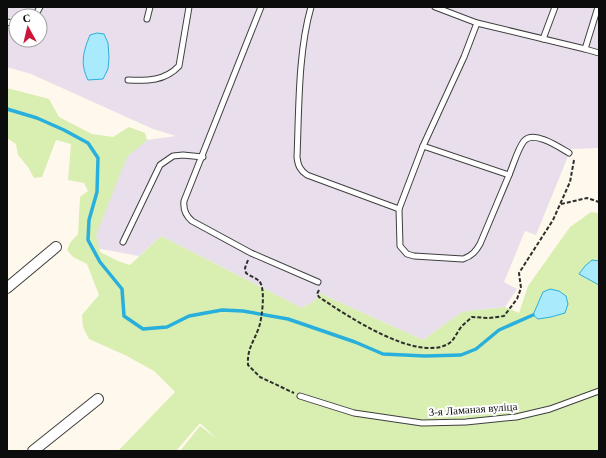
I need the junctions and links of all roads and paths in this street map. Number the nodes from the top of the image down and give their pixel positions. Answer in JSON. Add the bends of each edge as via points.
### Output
{"nodes":[{"id":1,"x":150,"y":7,"type":"edge"},
{"id":2,"x":189,"y":7,"type":"edge"},
{"id":3,"x":261,"y":7,"type":"edge"},
{"id":4,"x":310,"y":7,"type":"edge"},
{"id":5,"x":435,"y":7,"type":"edge"},
{"id":6,"x":555,"y":7,"type":"edge"},
{"id":7,"x":598,"y":7,"type":"edge"},
{"id":8,"x":147,"y":19,"type":"dead end"},
{"id":9,"x":477,"y":23,"type":"junction"},
{"id":10,"x":543,"y":39,"type":"junction"},
{"id":11,"x":584,"y":49,"type":"junction"},
{"id":12,"x":599,"y":54,"type":"edge"},
{"id":13,"x":128,"y":80,"type":"dead end"},
{"id":14,"x":422,"y":146,"type":"junction"},
{"id":15,"x":570,"y":153,"type":"joint"},
{"id":16,"x":202,"y":157,"type":"junction"},
{"id":17,"x":509,"y":175,"type":"junction"},
{"id":18,"x":599,"y":202,"type":"edge"},
{"id":19,"x":560,"y":204,"type":"junction"},
{"id":20,"x":399,"y":209,"type":"junction"},
{"id":21,"x":123,"y":242,"type":"dead end"},
{"id":22,"x":56,"y":247,"type":"dead end"},
{"id":23,"x":251,"y":253,"type":"junction"},
{"id":24,"x":318,"y":282,"type":"dead end"},
{"id":25,"x":7,"y":288,"type":"edge"},
{"id":26,"x":319,"y":289,"type":"dead end"},
{"id":27,"x":599,"y":391,"type":"edge"},
{"id":28,"x":300,"y":396,"type":"joint"},
{"id":29,"x":98,"y":399,"type":"dead end"},
{"id":30,"x":33,"y":451,"type":"edge"}],
"edges":[{"from":1,"to":8,"type":"lane"},
{"from":2,"to":13,"type":"lane","via":[[179,66],[166,76],[146,81]]},
{"from":3,"to":16,"type":"lane"},
{"from":4,"to":20,"type":"lane","via":[[302,55],[298,165],[307,175]]},
{"from":5,"to":9,"type":"lane"},
{"from":6,"to":10,"type":"lane"},
{"from":7,"to":11,"type":"lane"},
{"from":9,"to":10,"type":"lane"},
{"from":9,"to":14,"type":"lane","via":[[464,57]]},
{"from":10,"to":11,"type":"lane"},
{"from":11,"to":12,"type":"lane"},
{"from":14,"to":17,"type":"lane"},
{"from":14,"to":20,"type":"lane"},
{"from":15,"to":17,"type":"lane","via":[[540,138],[528,138],[522,144]]},
{"from":15,"to":19,"type":"path","via":[[574,160],[573,167],[570,182]]},
{"from":16,"to":21,"type":"lane","via":[[173,156],[160,165]]},
{"from":16,"to":23,"type":"lane","via":[[184,201],[186,215],[192,221]]},
{"from":17,"to":20,"type":"lane","via":[[480,244],[474,253],[463,259],[407,254],[400,246]]},
{"from":18,"to":19,"type":"path","via":[[587,198]]},
{"from":19,"to":26,"type":"path","via":[[553,220],[519,273],[521,288],[517,299],[504,316],[472,317],[448,344],[432,348],[403,344],[350,317],[319,297]]},
{"from":22,"to":25,"type":"street"},
{"from":23,"to":24,"type":"lane"},
{"from":23,"to":28,"type":"path","via":[[245,268],[246,273],[260,281],[263,305],[260,326],[250,347],[248,365],[260,377]]},
{"from":27,"to":28,"type":"lane","name":"3-я Ламаная вуліца","via":[[516,417],[422,423],[354,413]]},
{"from":29,"to":30,"type":"street"}]}
